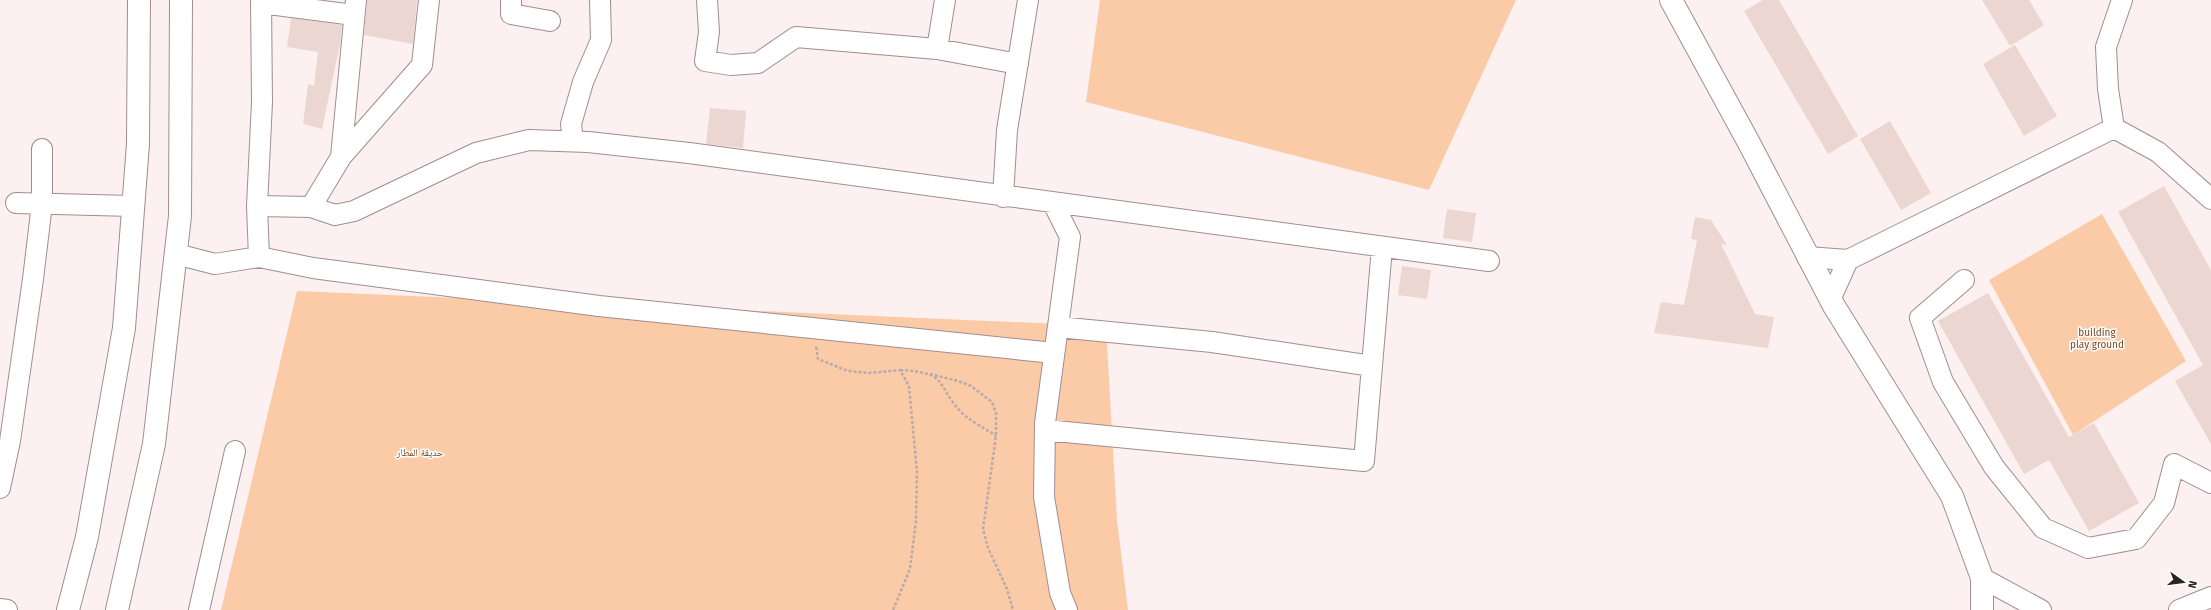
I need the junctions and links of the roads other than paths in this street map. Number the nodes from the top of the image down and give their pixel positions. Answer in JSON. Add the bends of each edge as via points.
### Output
{"nodes":[{"id":1,"x":139,"y":0,"type":"edge"},
{"id":2,"x":182,"y":0,"type":"edge"},
{"id":3,"x":429,"y":0,"type":"edge"},
{"id":4,"x":511,"y":0,"type":"edge"},
{"id":5,"x":600,"y":0,"type":"edge"},
{"id":6,"x":707,"y":0,"type":"edge"},
{"id":7,"x":945,"y":0,"type":"edge"},
{"id":8,"x":1028,"y":0,"type":"edge"},
{"id":9,"x":1671,"y":0,"type":"edge"},
{"id":10,"x":2122,"y":0,"type":"edge"},
{"id":11,"x":261,"y":1,"type":"edge"},
{"id":12,"x":355,"y":7,"type":"edge"},
{"id":13,"x":550,"y":21,"type":"dead end"},
{"id":14,"x":937,"y":49,"type":"junction"},
{"id":15,"x":1018,"y":64,"type":"junction"},
{"id":16,"x":2114,"y":128,"type":"junction"},
{"id":17,"x":573,"y":141,"type":"junction"},
{"id":18,"x":42,"y":149,"type":"dead end"},
{"id":19,"x":341,"y":157,"type":"junction"},
{"id":20,"x":1003,"y":197,"type":"junction"},
{"id":21,"x":2211,"y":199,"type":"edge"},
{"id":22,"x":16,"y":203,"type":"dead end"},
{"id":23,"x":1053,"y":203,"type":"junction"},
{"id":24,"x":42,"y":204,"type":"junction"},
{"id":25,"x":133,"y":206,"type":"junction"},
{"id":26,"x":257,"y":206,"type":"junction"},
{"id":27,"x":311,"y":206,"type":"junction"},
{"id":28,"x":1382,"y":247,"type":"junction"},
{"id":29,"x":176,"y":254,"type":"junction"},
{"id":30,"x":259,"y":257,"type":"junction"},
{"id":31,"x":1807,"y":257,"type":"junction"},
{"id":32,"x":1848,"y":260,"type":"junction"},
{"id":33,"x":1489,"y":261,"type":"dead end"},
{"id":34,"x":1964,"y":280,"type":"dead end"},
{"id":35,"x":1830,"y":300,"type":"junction"},
{"id":36,"x":1058,"y":327,"type":"junction"},
{"id":37,"x":1054,"y":353,"type":"junction"},
{"id":38,"x":1372,"y":366,"type":"junction"},
{"id":39,"x":1045,"y":430,"type":"junction"},
{"id":40,"x":235,"y":451,"type":"dead end"},
{"id":41,"x":2211,"y":483,"type":"edge"},
{"id":42,"x":0,"y":488,"type":"edge"},
{"id":43,"x":1982,"y":578,"type":"junction"},
{"id":44,"x":2211,"y":597,"type":"edge"},
{"id":45,"x":0,"y":609,"type":"edge"},
{"id":46,"x":7,"y":610,"type":"edge"},
{"id":47,"x":68,"y":610,"type":"edge"},
{"id":48,"x":117,"y":610,"type":"edge"},
{"id":49,"x":199,"y":610,"type":"edge"},
{"id":50,"x":1067,"y":610,"type":"edge"},
{"id":51,"x":1982,"y":610,"type":"edge"},
{"id":52,"x":2041,"y":610,"type":"edge"},
{"id":53,"x":2179,"y":610,"type":"edge"}],
"edges":[{"from":1,"to":25,"type":"main road","via":[[138,144]]},
{"from":2,"to":29,"type":"main road","via":[[180,216]]},
{"from":3,"to":19,"type":"street","via":[[422,64]]},
{"from":4,"to":13,"type":"street","via":[[511,14]]},
{"from":5,"to":17,"type":"street","via":[[601,40],[583,82],[571,124]]},
{"from":6,"to":14,"type":"street","via":[[709,32],[705,61],[731,65],[758,63],[796,37]]},
{"from":7,"to":14,"type":"street"},
{"from":8,"to":15,"type":"street"},
{"from":9,"to":31,"type":"main road","via":[[1749,143]]},
{"from":10,"to":16,"type":"street","via":[[2106,46],[2108,89]]},
{"from":11,"to":12,"type":"street"},
{"from":11,"to":26,"type":"street","via":[[262,102]]},
{"from":12,"to":19,"type":"street"},
{"from":14,"to":15,"type":"street"},
{"from":15,"to":20,"type":"street","via":[[1007,130]]},
{"from":16,"to":21,"type":"street","via":[[2158,152]]},
{"from":16,"to":32,"type":"street"},
{"from":17,"to":20,"type":"street","via":[[689,153]]},
{"from":17,"to":27,"type":"street","via":[[529,140],[476,153],[354,211],[335,215]]},
{"from":18,"to":24,"type":"street"},
{"from":19,"to":27,"type":"street"},
{"from":20,"to":23,"type":"street"},
{"from":22,"to":24,"type":"street"},
{"from":23,"to":28,"type":"street"},
{"from":23,"to":36,"type":"street","via":[[1070,237]]},
{"from":24,"to":25,"type":"street"},
{"from":24,"to":42,"type":"street","via":[[10,442]]},
{"from":25,"to":47,"type":"main road","via":[[124,328],[87,537]]},
{"from":26,"to":27,"type":"street"},
{"from":26,"to":30,"type":"street"},
{"from":28,"to":33,"type":"street"},
{"from":28,"to":38,"type":"street"},
{"from":29,"to":30,"type":"street","via":[[214,264]]},
{"from":29,"to":48,"type":"main road","via":[[154,444]]},
{"from":30,"to":37,"type":"street","via":[[313,268],[599,306]]},
{"from":31,"to":32,"type":"street"},
{"from":31,"to":35,"type":"main road"},
{"from":32,"to":35,"type":"street"},
{"from":34,"to":41,"type":"street","via":[[1920,318],[1943,382],[1994,467],[2043,528],[2088,548],[2136,539],[2164,503],[2174,464]]},
{"from":35,"to":43,"type":"main road","via":[[1952,496]]},
{"from":36,"to":37,"type":"street"},
{"from":36,"to":38,"type":"street","via":[[1212,342]]},
{"from":37,"to":39,"type":"street"},
{"from":38,"to":39,"type":"street","via":[[1364,461]]},
{"from":39,"to":50,"type":"street","via":[[1044,497],[1060,593]]},
{"from":40,"to":49,"type":"street"},
{"from":43,"to":51,"type":"main road"},
{"from":43,"to":52,"type":"street"},
{"from":44,"to":53,"type":"street"},
{"from":45,"to":46,"type":"street"}]}
